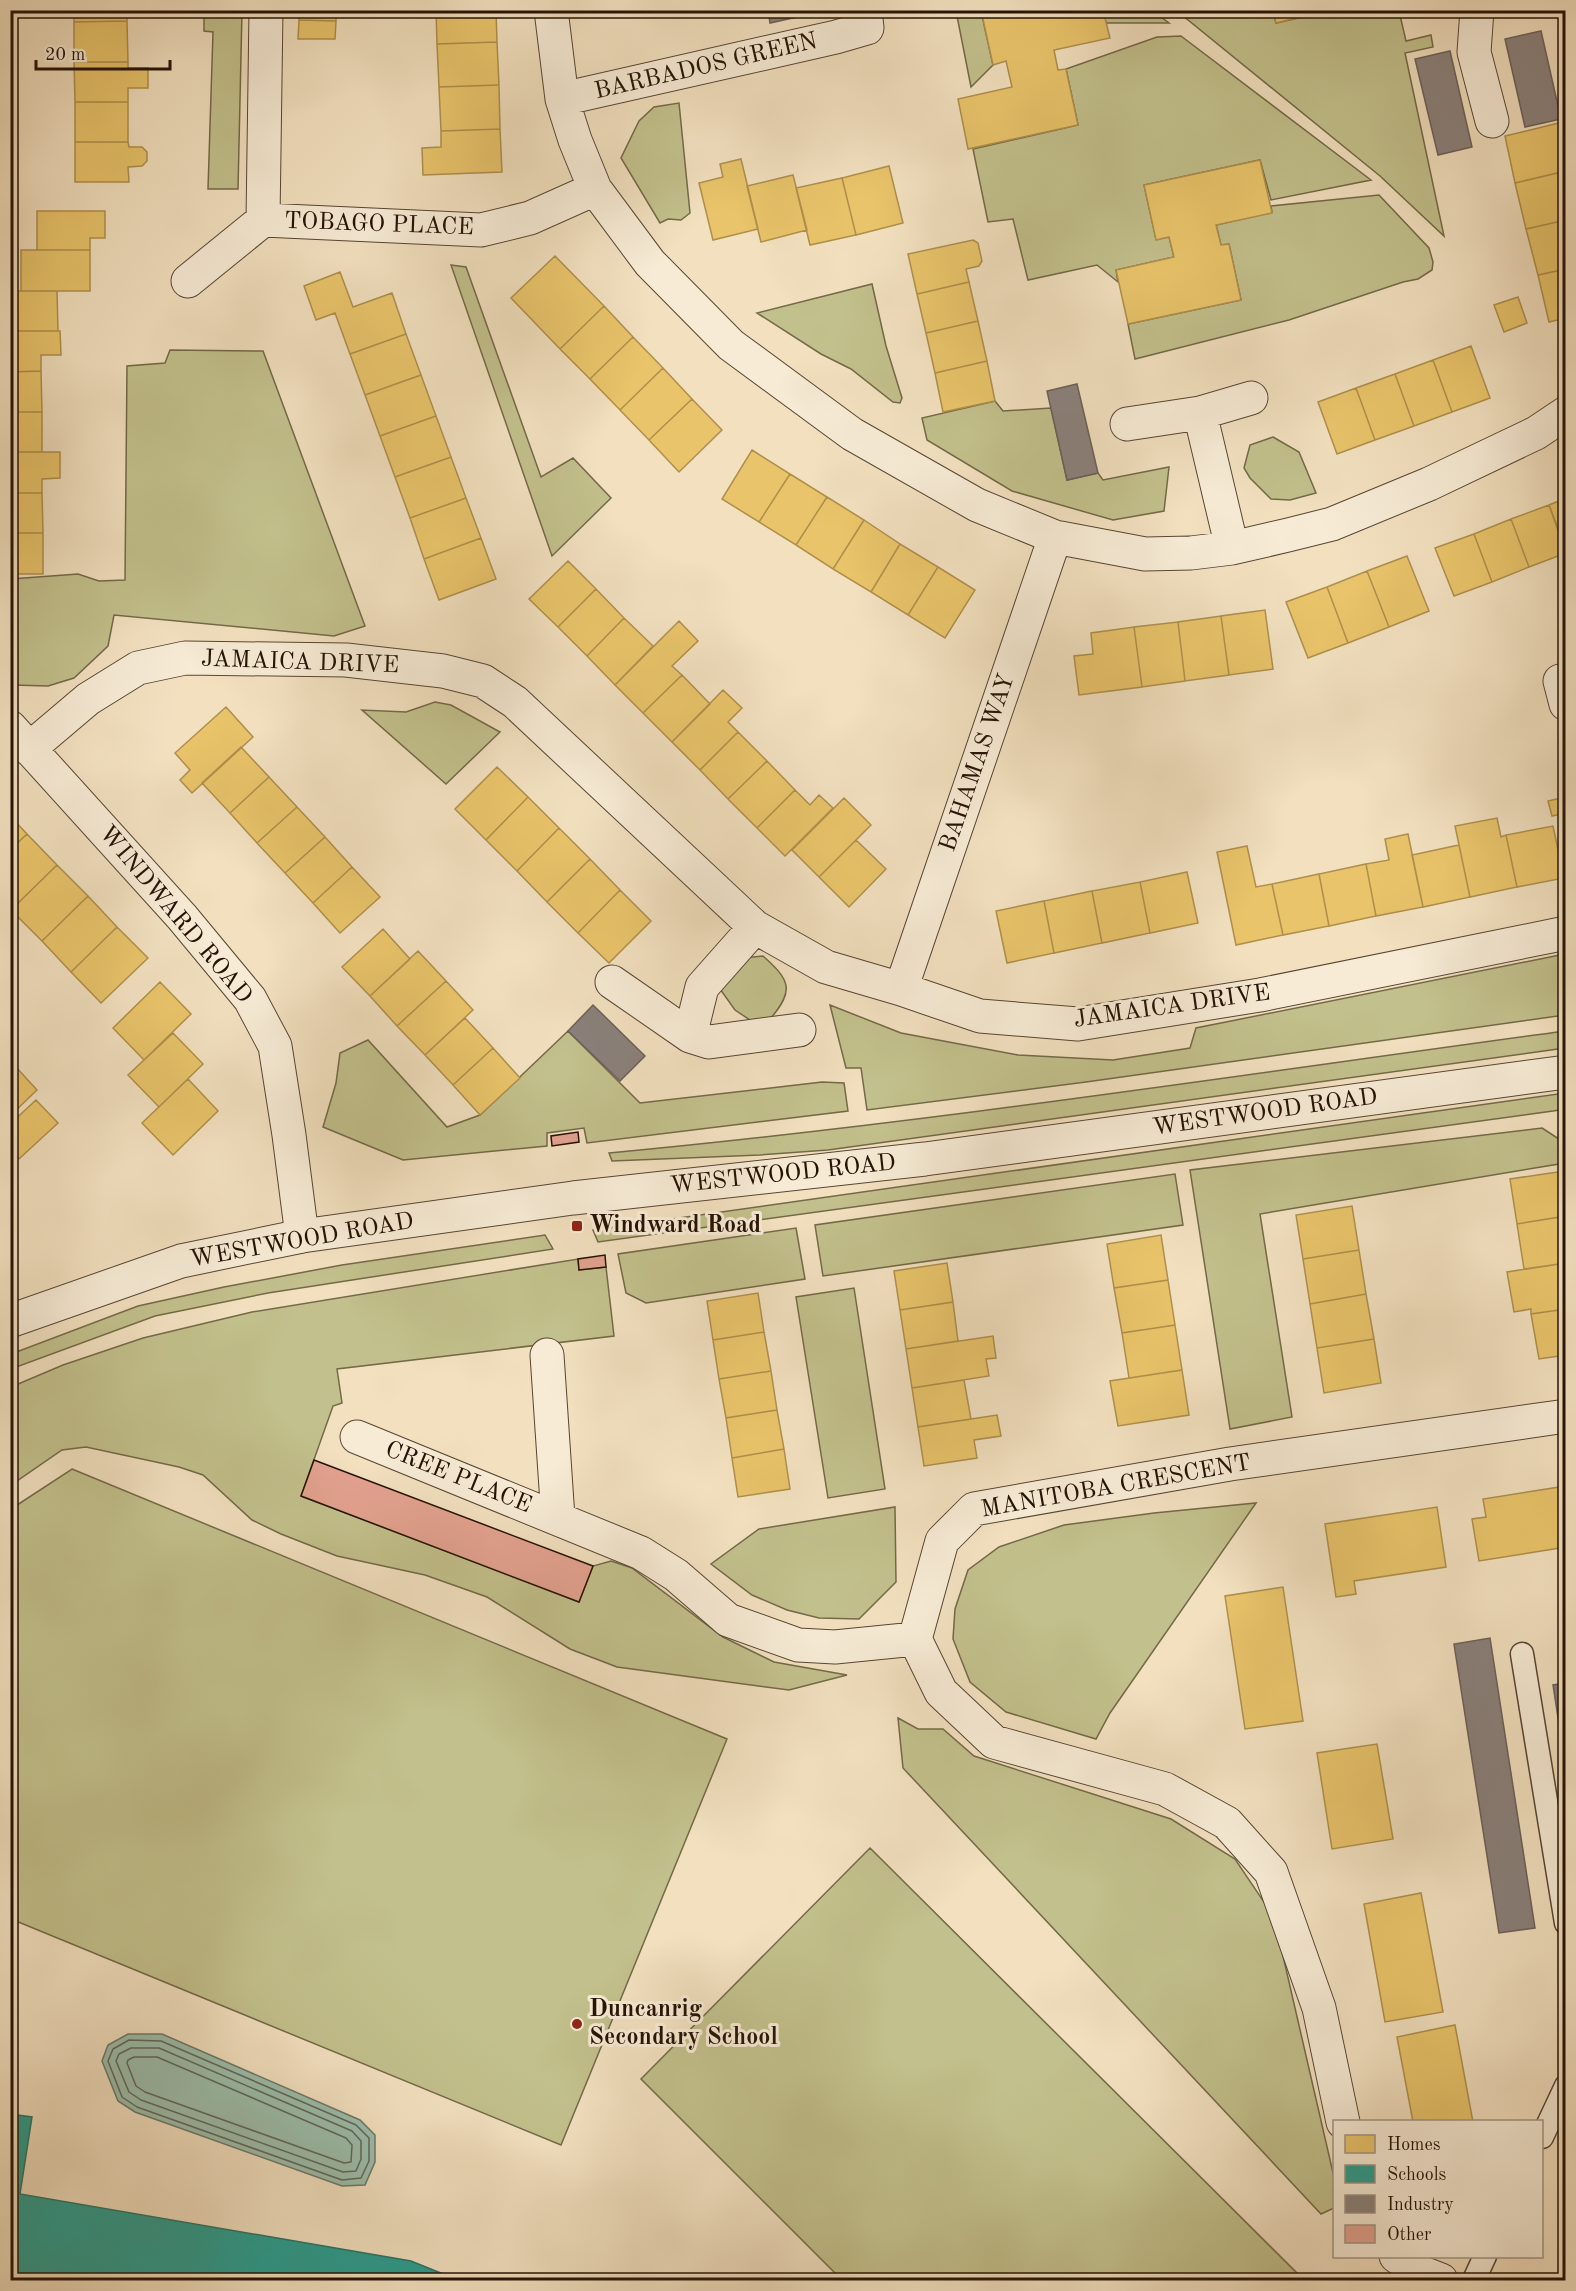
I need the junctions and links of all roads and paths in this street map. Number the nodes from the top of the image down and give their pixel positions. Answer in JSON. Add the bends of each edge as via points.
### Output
{"nodes":[{"id":1,"x":266,"y":10,"type":"edge"},
{"id":2,"x":551,"y":10,"type":"edge"},
{"id":3,"x":865,"y":10,"type":"edge"},
{"id":4,"x":1477,"y":10,"type":"edge"},
{"id":5,"x":562,"y":99,"type":"junction"},
{"id":6,"x":1492,"y":121,"type":"dead end"},
{"id":7,"x":595,"y":189,"type":"junction"},
{"id":8,"x":263,"y":220,"type":"junction"},
{"id":9,"x":188,"y":281,"type":"dead end"},
{"id":10,"x":1251,"y":398,"type":"dead end"},
{"id":11,"x":1200,"y":413,"type":"junction"},
{"id":12,"x":1566,"y":413,"type":"edge"},
{"id":13,"x":1127,"y":424,"type":"dead end"},
{"id":14,"x":1055,"y":537,"type":"junction"},
{"id":15,"x":1232,"y":548,"type":"junction"},
{"id":16,"x":1566,"y":680,"type":"edge"},
{"id":17,"x":1566,"y":704,"type":"edge"},
{"id":18,"x":20,"y":738,"type":"edge"},
{"id":19,"x":755,"y":927,"type":"junction"},
{"id":20,"x":1566,"y":933,"type":"edge"},
{"id":21,"x":612,"y":982,"type":"dead end"},
{"id":22,"x":902,"y":989,"type":"junction"},
{"id":23,"x":799,"y":1030,"type":"dead end"},
{"id":24,"x":690,"y":1036,"type":"junction"},
{"id":25,"x":1566,"y":1072,"type":"edge"},
{"id":26,"x":302,"y":1236,"type":"junction"},
{"id":27,"x":10,"y":1321,"type":"edge"},
{"id":28,"x":547,"y":1355,"type":"dead end"},
{"id":29,"x":1566,"y":1416,"type":"edge"},
{"id":30,"x":357,"y":1437,"type":"dead end"},
{"id":31,"x":558,"y":1518,"type":"junction"},
{"id":32,"x":915,"y":1639,"type":"junction"},
{"id":33,"x":1522,"y":1654,"type":"dead end"},
{"id":34,"x":1562,"y":1878,"type":"edge"},
{"id":35,"x":1566,"y":1923,"type":"edge"},
{"id":36,"x":1566,"y":2086,"type":"edge"},
{"id":37,"x":1342,"y":2120,"type":"edge"},
{"id":38,"x":1543,"y":2135,"type":"edge"},
{"id":39,"x":1399,"y":2258,"type":"edge"},
{"id":40,"x":1484,"y":2258,"type":"edge"},
{"id":41,"x":1441,"y":2280,"type":"edge"},
{"id":42,"x":1473,"y":2280,"type":"edge"}],
"edges":[{"from":1,"to":8,"type":"street","name":"TOBAGO PLACE"},
{"from":2,"to":5,"type":"street"},
{"from":3,"to":5,"type":"street","name":"BARBADOS GREEN","via":[[867,28]]},
{"from":4,"to":6,"type":"street","via":[[1474,52]]},
{"from":5,"to":7,"type":"street"},
{"from":7,"to":8,"type":"street","name":"TOBAGO PLACE","via":[[530,218],[481,230]]},
{"from":7,"to":14,"type":"street","via":[[650,263],[731,345],[852,434],[977,505]]},
{"from":8,"to":9,"type":"street","name":"TOBAGO PLACE"},
{"from":10,"to":11,"type":"street"},
{"from":11,"to":13,"type":"street"},
{"from":11,"to":15,"type":"street"},
{"from":12,"to":15,"type":"street","via":[[1536,433],[1430,484],[1354,515]]},
{"from":14,"to":15,"type":"street","via":[[1145,554],[1191,554]]},
{"from":14,"to":22,"type":"street","name":"BAHAMAS WAY"},
{"from":16,"to":17,"type":"street","via":[[1560,681]]},
{"from":18,"to":19,"type":"street","name":"JAMAICA DRIVE","via":[[138,668],[185,658],[346,660],[453,673],[483,681],[515,702]]},
{"from":18,"to":26,"type":"street","name":"WINDWARD ROAD","via":[[183,917],[249,999],[275,1046]]},
{"from":19,"to":22,"type":"street","name":"JAMAICA DRIVE","via":[[826,967]]},
{"from":19,"to":24,"type":"street","via":[[702,987]]},
{"from":20,"to":22,"type":"street","name":"JAMAICA DRIVE","via":[[1260,995],[1078,1024],[980,1016]]},
{"from":21,"to":24,"type":"street"},
{"from":23,"to":24,"type":"street","via":[[709,1042]]},
{"from":25,"to":26,"type":"street","name":"WESTWOOD ROAD","via":[[925,1159],[573,1198]]},
{"from":26,"to":27,"type":"street","name":"WESTWOOD ROAD","via":[[182,1261]]},
{"from":28,"to":31,"type":"street","name":"CREE PLACE"},
{"from":29,"to":32,"type":"street","name":"MANITOBA CRESCENT","via":[[1230,1464],[975,1509],[942,1540]]},
{"from":30,"to":31,"type":"street","name":"CREE PLACE"},
{"from":31,"to":32,"type":"street","name":"CREE PLACE","via":[[641,1553],[676,1575],[728,1620],[798,1645],[835,1647]]},
{"from":32,"to":37,"type":"street","via":[[941,1692],[994,1742],[1165,1789],[1227,1823],[1271,1872],[1319,2008]]},
{"from":33,"to":34,"type":"lane"},
{"from":34,"to":35,"type":"lane"},
{"from":36,"to":38,"type":"lane"},
{"from":39,"to":41,"type":"street"},
{"from":40,"to":42,"type":"lane"}]}
